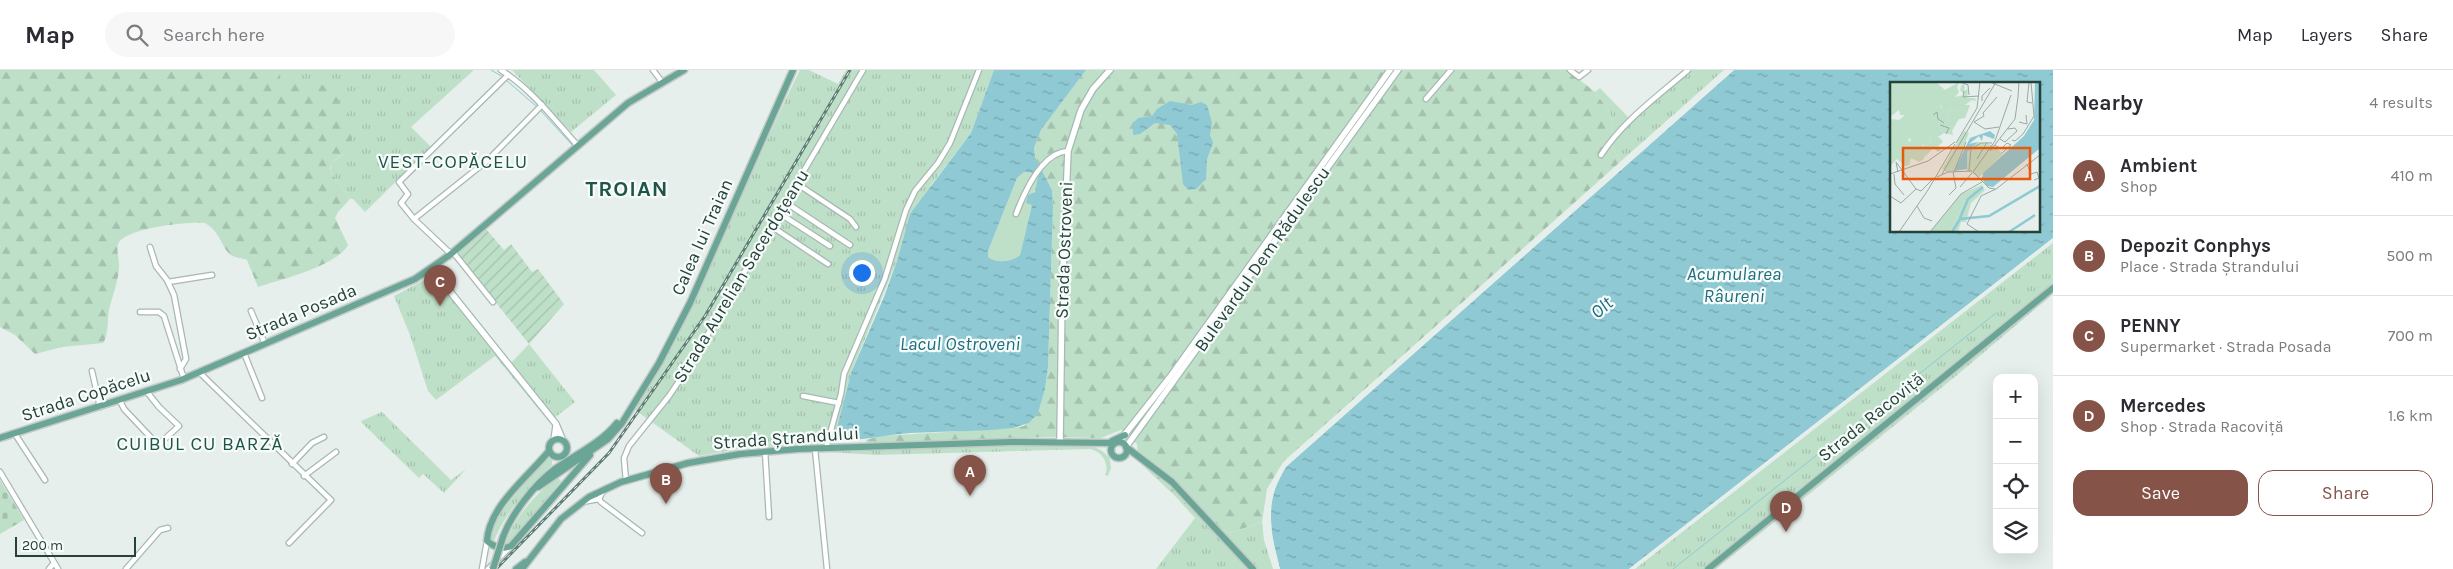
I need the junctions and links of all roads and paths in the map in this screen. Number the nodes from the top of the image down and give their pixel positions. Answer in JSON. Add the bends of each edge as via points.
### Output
{"nodes":[{"id":1,"x":500,"y":70,"type":"edge"},
{"id":2,"x":653,"y":70,"type":"edge"},
{"id":3,"x":792,"y":70,"type":"edge"},
{"id":4,"x":863,"y":70,"type":"edge"},
{"id":5,"x":979,"y":70,"type":"edge"},
{"id":6,"x":1110,"y":70,"type":"edge"},
{"id":7,"x":1390,"y":70,"type":"edge"},
{"id":8,"x":1398,"y":70,"type":"edge"},
{"id":9,"x":1452,"y":70,"type":"edge"},
{"id":10,"x":1570,"y":70,"type":"edge"},
{"id":11,"x":1588,"y":70,"type":"edge"},
{"id":12,"x":1688,"y":70,"type":"edge"},
{"id":13,"x":679,"y":71,"type":"edge"},
{"id":14,"x":508,"y":75,"type":"junction"},
{"id":15,"x":662,"y":82,"type":"junction"},
{"id":16,"x":1426,"y":100,"type":"dead end"},
{"id":17,"x":542,"y":105,"type":"junction"},
{"id":18,"x":578,"y":146,"type":"junction"},
{"id":19,"x":1068,"y":151,"type":"junction"},
{"id":20,"x":1601,"y":155,"type":"dead end"},
{"id":21,"x":796,"y":183,"type":"junction"},
{"id":22,"x":785,"y":202,"type":"junction"},
{"id":23,"x":779,"y":213,"type":"junction"},
{"id":24,"x":1016,"y":214,"type":"dead end"},
{"id":25,"x":414,"y":219,"type":"junction"},
{"id":26,"x":771,"y":226,"type":"junction"},
{"id":27,"x":856,"y":227,"type":"dead end"},
{"id":28,"x":850,"y":245,"type":"dead end"},
{"id":29,"x":830,"y":246,"type":"dead end"},
{"id":30,"x":150,"y":247,"type":"dead end"},
{"id":31,"x":452,"y":253,"type":"junction"},
{"id":32,"x":828,"y":264,"type":"dead end"},
{"id":33,"x":432,"y":270,"type":"junction"},
{"id":34,"x":212,"y":275,"type":"dead end"},
{"id":35,"x":168,"y":282,"type":"junction"},
{"id":36,"x":2053,"y":288,"type":"edge"},
{"id":37,"x":493,"y":302,"type":"dead end"},
{"id":38,"x":140,"y":312,"type":"dead end"},
{"id":39,"x":251,"y":312,"type":"dead end"},
{"id":40,"x":265,"y":344,"type":"junction"},
{"id":41,"x":244,"y":353,"type":"junction"},
{"id":42,"x":180,"y":369,"type":"junction"},
{"id":43,"x":92,"y":371,"type":"dead end"},
{"id":44,"x":199,"y":372,"type":"junction"},
{"id":45,"x":182,"y":379,"type":"junction"},
{"id":46,"x":147,"y":392,"type":"junction"},
{"id":47,"x":803,"y":396,"type":"dead end"},
{"id":48,"x":262,"y":398,"type":"dead end"},
{"id":49,"x":120,"y":400,"type":"junction"},
{"id":50,"x":839,"y":403,"type":"junction"},
{"id":51,"x":100,"y":407,"type":"junction"},
{"id":52,"x":627,"y":411,"type":"junction"},
{"id":53,"x":556,"y":424,"type":"junction"},
{"id":54,"x":15,"y":434,"type":"junction"},
{"id":55,"x":1125,"y":435,"type":"junction"},
{"id":56,"x":324,"y":437,"type":"dead end"},
{"id":57,"x":0,"y":438,"type":"edge"},
{"id":58,"x":1132,"y":438,"type":"junction"},
{"id":59,"x":554,"y":440,"type":"junction"},
{"id":60,"x":1060,"y":442,"type":"junction"},
{"id":61,"x":1091,"y":443,"type":"junction"},
{"id":62,"x":1105,"y":443,"type":"junction"},
{"id":63,"x":1116,"y":443,"type":"junction"},
{"id":64,"x":565,"y":444,"type":"junction"},
{"id":65,"x":1126,"y":447,"type":"junction"},
{"id":66,"x":826,"y":448,"type":"junction"},
{"id":67,"x":596,"y":449,"type":"junction"},
{"id":68,"x":815,"y":449,"type":"junction"},
{"id":69,"x":549,"y":450,"type":"junction"},
{"id":70,"x":585,"y":450,"type":"junction"},
{"id":71,"x":336,"y":452,"type":"dead end"},
{"id":72,"x":765,"y":452,"type":"junction"},
{"id":73,"x":1112,"y":454,"type":"junction"},
{"id":74,"x":1135,"y":455,"type":"junction"},
{"id":75,"x":555,"y":456,"type":"junction"},
{"id":76,"x":1123,"y":457,"type":"junction"},
{"id":77,"x":1141,"y":460,"type":"junction"},
{"id":78,"x":292,"y":464,"type":"junction"},
{"id":79,"x":0,"y":472,"type":"edge"},
{"id":80,"x":556,"y":472,"type":"junction"},
{"id":81,"x":304,"y":476,"type":"junction"},
{"id":82,"x":45,"y":480,"type":"dead end"},
{"id":83,"x":626,"y":480,"type":"junction"},
{"id":84,"x":567,"y":481,"type":"junction"},
{"id":85,"x":603,"y":489,"type":"junction"},
{"id":86,"x":600,"y":499,"type":"junction"},
{"id":87,"x":580,"y":502,"type":"junction"},
{"id":88,"x":769,"y":518,"type":"dead end"},
{"id":89,"x":168,"y":528,"type":"dead end"},
{"id":90,"x":642,"y":533,"type":"dead end"},
{"id":91,"x":487,"y":542,"type":"junction"},
{"id":92,"x":289,"y":543,"type":"dead end"},
{"id":93,"x":511,"y":546,"type":"junction"},
{"id":94,"x":530,"y":558,"type":"junction"},
{"id":95,"x":54,"y":563,"type":"junction"},
{"id":96,"x":49,"y":569,"type":"edge"},
{"id":97,"x":58,"y":569,"type":"edge"},
{"id":98,"x":126,"y":569,"type":"edge"},
{"id":99,"x":482,"y":569,"type":"edge"},
{"id":100,"x":488,"y":569,"type":"edge"},
{"id":101,"x":492,"y":569,"type":"edge"},
{"id":102,"x":516,"y":569,"type":"edge"},
{"id":103,"x":522,"y":569,"type":"edge"},
{"id":104,"x":827,"y":569,"type":"edge"},
{"id":105,"x":1253,"y":569,"type":"edge"},
{"id":106,"x":1708,"y":569,"type":"edge"}],
"edges":[{"from":1,"to":14,"type":"street"},
{"from":2,"to":15,"type":"street"},
{"from":3,"to":52,"type":"main road","name":"Calea lui Traian","via":[[677,329]]},
{"from":4,"to":21,"type":"street","name":"Strada Aurelian Sacerdoțeanu"},
{"from":5,"to":50,"type":"street","via":[[947,149],[910,201],[878,295],[844,374]]},
{"from":6,"to":19,"type":"main road","name":"Strada Ostroveni","via":[[1093,89],[1081,110]]},
{"from":7,"to":55,"type":"main road","name":"Bulevardul Dem Rădulescu"},
{"from":8,"to":58,"type":"main road","name":"Bulevardul Dem Rădulescu"},
{"from":9,"to":16,"type":"street"},
{"from":10,"to":11,"type":"street","via":[[1579,77]]},
{"from":12,"to":20,"type":"street","via":[[1616,135]]},
{"from":13,"to":15,"type":"main road","name":"Strada Posada"},
{"from":14,"to":17,"type":"street"},
{"from":14,"to":25,"type":"street","via":[[399,182],[408,194],[401,203]]},
{"from":15,"to":18,"type":"main road","name":"Strada Posada","via":[[624,107]]},
{"from":17,"to":18,"type":"street"},
{"from":17,"to":25,"type":"street","via":[[488,160]]},
{"from":18,"to":31,"type":"main road","name":"Strada Posada"},
{"from":19,"to":24,"type":"street","via":[[1058,152],[1034,176],[1026,187]]},
{"from":19,"to":60,"type":"main road","name":"Strada Ostroveni"},
{"from":21,"to":22,"type":"street","name":"Strada Aurelian Sacerdoțeanu"},
{"from":21,"to":27,"type":"street","via":[[850,219]]},
{"from":22,"to":23,"type":"street","name":"Strada Aurelian Sacerdoțeanu"},
{"from":22,"to":28,"type":"street"},
{"from":23,"to":26,"type":"street","name":"Strada Aurelian Sacerdoțeanu"},
{"from":23,"to":29,"type":"street"},
{"from":25,"to":31,"type":"street"},
{"from":26,"to":32,"type":"street"},
{"from":26,"to":83,"type":"street","name":"Strada Aurelian Sacerdoțeanu","via":[[681,379],[629,446],[624,458]]},
{"from":30,"to":35,"type":"street","via":[[156,266]]},
{"from":31,"to":33,"type":"main road","name":"Strada Posada"},
{"from":31,"to":37,"type":"street"},
{"from":33,"to":40,"type":"main road","name":"Strada Posada","via":[[400,287]]},
{"from":33,"to":53,"type":"main road"},
{"from":34,"to":35,"type":"street"},
{"from":35,"to":42,"type":"street","via":[[178,312],[186,359]]},
{"from":36,"to":106,"type":"main road","name":"Strada Racoviță"},
{"from":38,"to":42,"type":"street","via":[[162,313]]},
{"from":39,"to":40,"type":"street"},
{"from":40,"to":41,"type":"main road","name":"Strada Posada"},
{"from":41,"to":44,"type":"main road","name":"Strada Posada"},
{"from":41,"to":48,"type":"street"},
{"from":42,"to":45,"type":"street"},
{"from":43,"to":51,"type":"street"},
{"from":44,"to":45,"type":"main road","name":"Strada Posada"},
{"from":44,"to":78,"type":"street"},
{"from":45,"to":46,"type":"main road","name":"Strada Copăcelu"},
{"from":46,"to":49,"type":"main road","name":"Strada Copăcelu"},
{"from":46,"to":49,"type":"street","via":[[179,426],[158,445],[124,409]]},
{"from":47,"to":50,"type":"street"},
{"from":49,"to":51,"type":"main road","name":"Strada Copăcelu"},
{"from":50,"to":66,"type":"street"},
{"from":51,"to":54,"type":"main road","name":"Strada Copăcelu"},
{"from":52,"to":67,"type":"main road","name":"Calea lui Traian","via":[[615,433]]},
{"from":52,"to":70,"type":"main road","name":"Calea lui Traian","via":[[606,435]]},
{"from":53,"to":59,"type":"main road"},
{"from":53,"to":64,"type":"main road"},
{"from":54,"to":57,"type":"main road","name":"Strada Copăcelu"},
{"from":54,"to":82,"type":"street"},
{"from":55,"to":62,"type":"main road"},
{"from":55,"to":63,"type":"main road","name":"Bulevardul Dem Rădulescu"},
{"from":56,"to":78,"type":"street","via":[[312,443]]},
{"from":58,"to":65,"type":"main road","name":"Bulevardul Dem Rădulescu"},
{"from":58,"to":74,"type":"main road"},
{"from":59,"to":64,"type":"main road"},
{"from":59,"to":69,"type":"main road"},
{"from":60,"to":61,"type":"main road","name":"Strada Ștrandului"},
{"from":60,"to":66,"type":"main road","name":"Strada Ștrandului"},
{"from":61,"to":62,"type":"main road","name":"Strada Ștrandului"},
{"from":61,"to":73,"type":"main road","name":"Strada Ștrandului"},
{"from":62,"to":63,"type":"main road","name":"Strada Ștrandului"},
{"from":63,"to":65,"type":"main road","name":"Strada Ștrandului","via":[[1123,443]]},
{"from":63,"to":73,"type":"main road","via":[[1111,447]]},
{"from":64,"to":70,"type":"main road","via":[[575,450]]},
{"from":64,"to":75,"type":"main road","via":[[564,455]]},
{"from":65,"to":74,"type":"main road","name":"Strada Ștrandului"},
{"from":65,"to":76,"type":"main road"},
{"from":66,"to":68,"type":"main road","name":"Strada Ștrandului"},
{"from":67,"to":80,"type":"main road","name":"Calea lui Traian"},
{"from":67,"to":84,"type":"main road"},
{"from":68,"to":72,"type":"main road","name":"Strada Ștrandului"},
{"from":68,"to":104,"type":"street"},
{"from":69,"to":75,"type":"main road"},
{"from":69,"to":91,"type":"main road","via":[[499,509],[491,522]]},
{"from":70,"to":80,"type":"main road","name":"Calea lui Traian"},
{"from":71,"to":81,"type":"street"},
{"from":72,"to":83,"type":"main road","name":"Strada Ștrandului","via":[[688,463]]},
{"from":72,"to":88,"type":"street"},
{"from":73,"to":76,"type":"main road","name":"Strada Ștrandului","via":[[1116,458]]},
{"from":74,"to":77,"type":"main road","name":"Strada Ștrandului"},
{"from":75,"to":80,"type":"main road"},
{"from":76,"to":77,"type":"main road","name":"Strada Ștrandului"},
{"from":77,"to":105,"type":"main road","name":"Strada Ștrandului","via":[[1176,485]]},
{"from":78,"to":81,"type":"street"},
{"from":79,"to":95,"type":"street"},
{"from":80,"to":84,"type":"main road","via":[[564,475]]},
{"from":80,"to":101,"type":"main road","name":"Calea lui Traian","bridge":true,"via":[[515,512]]},
{"from":81,"to":92,"type":"street","via":[[331,500]]},
{"from":83,"to":85,"type":"main road","name":"Strada Ștrandului"},
{"from":84,"to":93,"type":"main road"},
{"from":85,"to":86,"type":"street"},
{"from":85,"to":87,"type":"main road","name":"Strada Ștrandului"},
{"from":86,"to":87,"type":"street"},
{"from":86,"to":90,"type":"street"},
{"from":87,"to":94,"type":"main road","name":"Strada Ștrandului","via":[[561,519]]},
{"from":89,"to":98,"type":"street","via":[[160,530]]},
{"from":91,"to":93,"type":"main road","via":[[501,548]]},
{"from":91,"to":99,"type":"street"},
{"from":93,"to":100,"type":"street"},
{"from":94,"to":102,"type":"main road"},
{"from":94,"to":103,"type":"main road","name":"Strada Ștrandului"},
{"from":95,"to":96,"type":"street"},
{"from":95,"to":97,"type":"street"}]}
